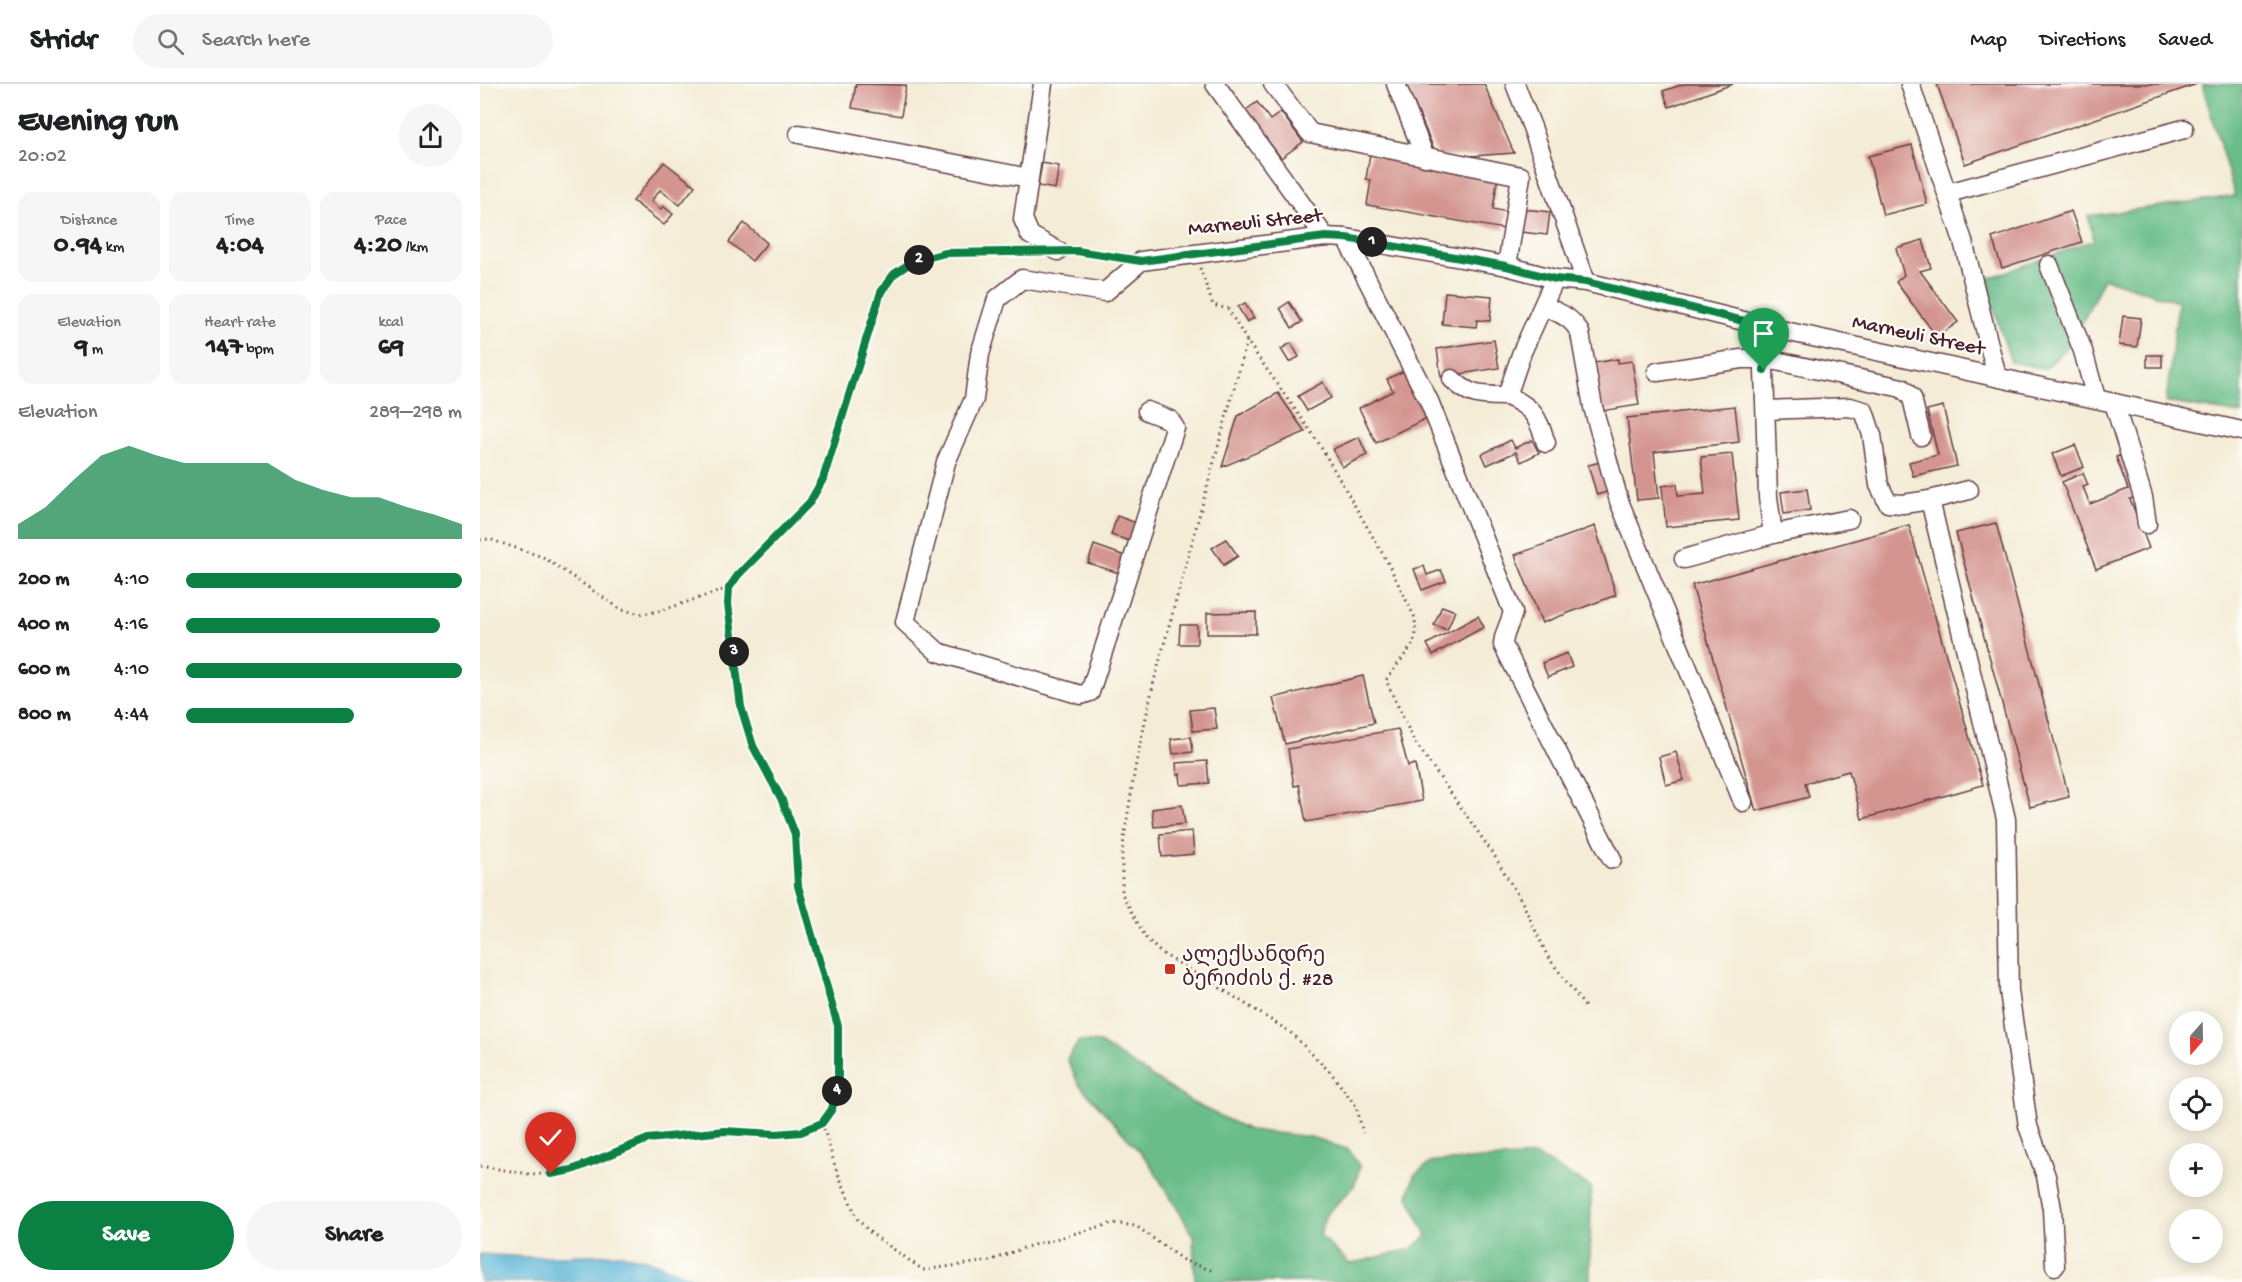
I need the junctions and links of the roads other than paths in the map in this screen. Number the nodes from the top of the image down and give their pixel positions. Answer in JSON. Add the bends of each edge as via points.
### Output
{"nodes":[{"id":1,"x":1043,"y":84,"type":"edge"},
{"id":2,"x":1215,"y":84,"type":"edge"},
{"id":3,"x":1273,"y":84,"type":"edge"},
{"id":4,"x":1396,"y":84,"type":"edge"},
{"id":5,"x":1515,"y":84,"type":"edge"},
{"id":6,"x":1910,"y":84,"type":"edge"},
{"id":7,"x":2184,"y":129,"type":"dead end"},
{"id":8,"x":799,"y":134,"type":"dead end"},
{"id":9,"x":1425,"y":157,"type":"junction"},
{"id":10,"x":1029,"y":178,"type":"junction"},
{"id":11,"x":1948,"y":193,"type":"junction"},
{"id":12,"x":1325,"y":237,"type":"junction"},
{"id":13,"x":1346,"y":238,"type":"junction"},
{"id":14,"x":1058,"y":251,"type":"road end"},
{"id":15,"x":2049,"y":265,"type":"dead end"},
{"id":16,"x":1506,"y":266,"type":"junction"},
{"id":17,"x":1555,"y":279,"type":"junction"},
{"id":18,"x":1586,"y":282,"type":"junction"},
{"id":19,"x":1544,"y":306,"type":"junction"},
{"id":20,"x":1776,"y":329,"type":"junction"},
{"id":21,"x":1767,"y":360,"type":"junction"},
{"id":22,"x":1657,"y":372,"type":"dead end"},
{"id":23,"x":1997,"y":377,"type":"junction"},
{"id":24,"x":1452,"y":379,"type":"dead end"},
{"id":25,"x":1507,"y":396,"type":"junction"},
{"id":26,"x":2096,"y":398,"type":"junction"},
{"id":27,"x":2114,"y":403,"type":"junction"},
{"id":28,"x":1766,"y":410,"type":"junction"},
{"id":29,"x":1147,"y":411,"type":"dead end"},
{"id":30,"x":2242,"y":431,"type":"edge"},
{"id":31,"x":1921,"y":436,"type":"dead end"},
{"id":32,"x":1546,"y":443,"type":"dead end"},
{"id":33,"x":1969,"y":490,"type":"dead end"},
{"id":34,"x":1930,"y":500,"type":"junction"},
{"id":35,"x":1849,"y":519,"type":"dead end"},
{"id":36,"x":2148,"y":524,"type":"dead end"},
{"id":37,"x":1773,"y":534,"type":"junction"},
{"id":38,"x":1684,"y":559,"type":"dead end"},
{"id":39,"x":1743,"y":801,"type":"dead end"},
{"id":40,"x":1612,"y":859,"type":"dead end"},
{"id":41,"x":2055,"y":1266,"type":"dead end"}],
"edges":[{"from":1,"to":10,"type":"street"},
{"from":2,"to":12,"type":"street"},
{"from":3,"to":9,"type":"street","via":[[1310,133]]},
{"from":4,"to":9,"type":"street"},
{"from":5,"to":18,"type":"street"},
{"from":6,"to":11,"type":"street"},
{"from":7,"to":11,"type":"street"},
{"from":8,"to":10,"type":"street"},
{"from":9,"to":16,"type":"street","via":[[1521,176]]},
{"from":10,"to":14,"type":"street","via":[[1023,219],[1030,235]]},
{"from":11,"to":23,"type":"street"},
{"from":12,"to":13,"type":"street","name":"Marneuli Street"},
{"from":12,"to":29,"type":"street","name":"Marneuli Street","via":[[1141,261],[1105,292],[1022,279],[997,299],[980,354],[974,399],[946,462],[905,622],[938,652],[1081,695],[1090,692],[1175,428],[1170,420]]},
{"from":13,"to":16,"type":"street","name":"Marneuli Street"},
{"from":13,"to":40,"type":"street","via":[[1429,401],[1513,612],[1503,645]]},
{"from":15,"to":26,"type":"street","via":[[2084,351]]},
{"from":16,"to":17,"type":"street","name":"Marneuli Street"},
{"from":17,"to":18,"type":"street","name":"Marneuli Street"},
{"from":17,"to":19,"type":"street"},
{"from":18,"to":20,"type":"street","name":"Marneuli Street"},
{"from":19,"to":25,"type":"street"},
{"from":19,"to":39,"type":"street","via":[[1563,314],[1580,333],[1593,407],[1619,501]]},
{"from":20,"to":21,"type":"street"},
{"from":20,"to":23,"type":"street","name":"Marneuli Street"},
{"from":21,"to":22,"type":"street","via":[[1741,359]]},
{"from":21,"to":28,"type":"street"},
{"from":21,"to":31,"type":"street","via":[[1902,387],[1912,398]]},
{"from":23,"to":26,"type":"street","name":"Marneuli Street"},
{"from":24,"to":25,"type":"street","via":[[1462,389],[1477,395]]},
{"from":25,"to":32,"type":"street","via":[[1521,402],[1539,419]]},
{"from":26,"to":27,"type":"street","name":"Marneuli Street"},
{"from":27,"to":30,"type":"street","name":"Marneuli Street"},
{"from":27,"to":36,"type":"street"},
{"from":28,"to":34,"type":"street","via":[[1850,407],[1864,411],[1872,435],[1879,485],[1888,503]]},
{"from":28,"to":37,"type":"street"},
{"from":33,"to":34,"type":"street"},
{"from":34,"to":41,"type":"street","via":[[2006,819],[2009,991],[2028,1126],[2046,1176],[2052,1209]]},
{"from":35,"to":37,"type":"street"},
{"from":37,"to":38,"type":"street"}]}
